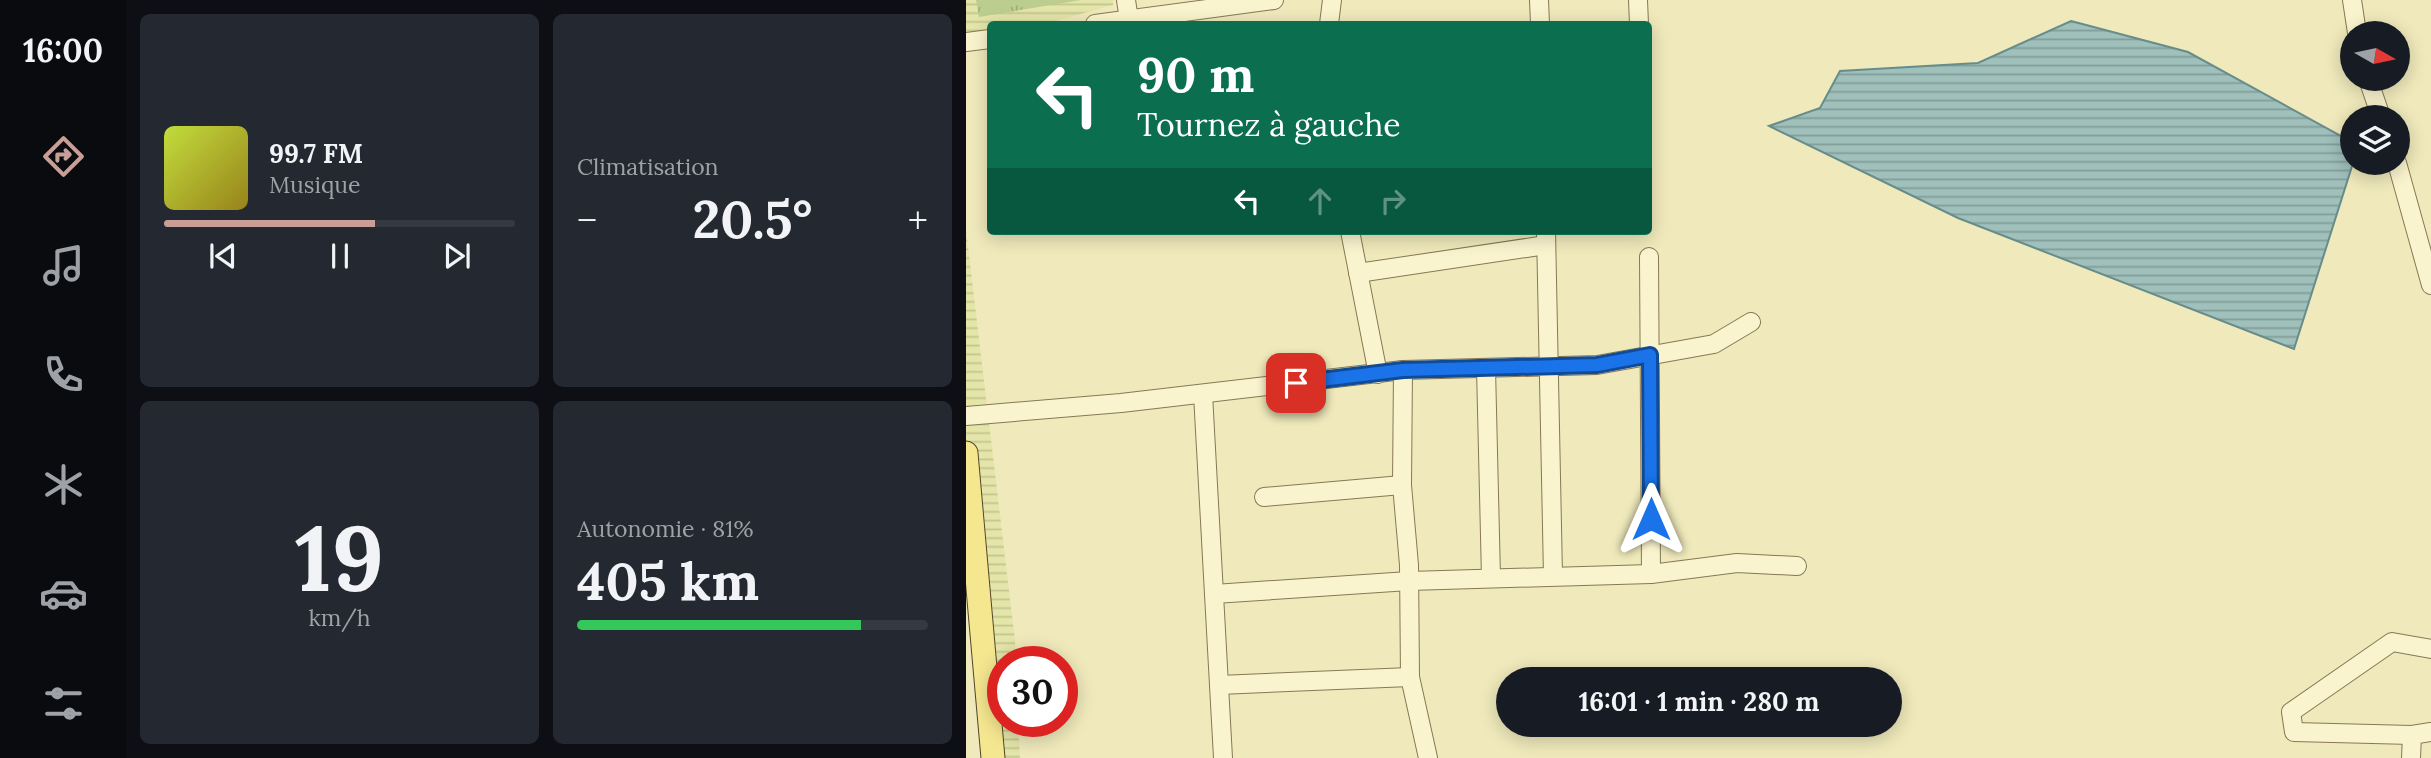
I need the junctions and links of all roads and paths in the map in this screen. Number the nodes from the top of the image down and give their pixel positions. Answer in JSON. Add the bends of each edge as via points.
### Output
{"nodes":[{"id":1,"x":1126,"y":0,"type":"edge"},
{"id":2,"x":1274,"y":0,"type":"edge"},
{"id":3,"x":1332,"y":0,"type":"edge"},
{"id":4,"x":1539,"y":0,"type":"edge"},
{"id":5,"x":1638,"y":0,"type":"edge"},
{"id":6,"x":2352,"y":0,"type":"edge"},
{"id":7,"x":1129,"y":20,"type":"junction"},
{"id":8,"x":1120,"y":21,"type":"edge"},
{"id":9,"x":1329,"y":21,"type":"edge"},
{"id":10,"x":1540,"y":21,"type":"edge"},
{"id":11,"x":1639,"y":21,"type":"edge"},
{"id":12,"x":2355,"y":21,"type":"edge"},
{"id":13,"x":987,"y":39,"type":"edge"},
{"id":14,"x":966,"y":42,"type":"edge"},
{"id":15,"x":2400,"y":175,"type":"edge"},
{"id":16,"x":1351,"y":235,"type":"edge"},
{"id":17,"x":1546,"y":238,"type":"edge"},
{"id":18,"x":1649,"y":257,"type":"dead end"},
{"id":19,"x":1359,"y":273,"type":"junction"},
{"id":20,"x":2431,"y":285,"type":"edge"},
{"id":21,"x":1751,"y":322,"type":"dead end"},
{"id":22,"x":1650,"y":355,"type":"junction"},
{"id":23,"x":1549,"y":366,"type":"junction"},
{"id":24,"x":1486,"y":368,"type":"junction"},
{"id":25,"x":1403,"y":370,"type":"junction"},
{"id":26,"x":1378,"y":374,"type":"junction"},
{"id":27,"x":1203,"y":394,"type":"junction"},
{"id":28,"x":966,"y":416,"type":"edge"},
{"id":29,"x":966,"y":453,"type":"edge"},
{"id":30,"x":1402,"y":485,"type":"junction"},
{"id":31,"x":1264,"y":497,"type":"dead end"},
{"id":32,"x":1797,"y":566,"type":"dead end"},
{"id":33,"x":1651,"y":573,"type":"junction"},
{"id":34,"x":1553,"y":576,"type":"junction"},
{"id":35,"x":1491,"y":578,"type":"junction"},
{"id":36,"x":1409,"y":581,"type":"junction"},
{"id":37,"x":1214,"y":594,"type":"junction"},
{"id":38,"x":2431,"y":649,"type":"edge"},
{"id":39,"x":1410,"y":677,"type":"junction"},
{"id":40,"x":1219,"y":685,"type":"junction"},
{"id":41,"x":2431,"y":732,"type":"edge"},
{"id":42,"x":2412,"y":735,"type":"junction"},
{"id":43,"x":993,"y":758,"type":"edge"},
{"id":44,"x":1223,"y":758,"type":"edge"},
{"id":45,"x":1429,"y":758,"type":"edge"},
{"id":46,"x":2412,"y":758,"type":"edge"}],
"edges":[{"from":1,"to":7,"type":"street"},
{"from":2,"to":7,"type":"street"},
{"from":3,"to":9,"type":"street"},
{"from":4,"to":10,"type":"street"},
{"from":5,"to":11,"type":"street"},
{"from":6,"to":12,"type":"street"},
{"from":7,"to":8,"type":"street"},
{"from":13,"to":14,"type":"street"},
{"from":15,"to":20,"type":"street"},
{"from":16,"to":19,"type":"street"},
{"from":17,"to":19,"type":"street"},
{"from":17,"to":23,"type":"street"},
{"from":18,"to":22,"type":"street"},
{"from":19,"to":26,"type":"street"},
{"from":21,"to":22,"type":"street","via":[[1714,344]]},
{"from":22,"to":23,"type":"street","via":[[1597,365]]},
{"from":22,"to":33,"type":"street"},
{"from":23,"to":24,"type":"street"},
{"from":23,"to":34,"type":"street"},
{"from":24,"to":25,"type":"street"},
{"from":24,"to":35,"type":"street"},
{"from":25,"to":26,"type":"street"},
{"from":25,"to":30,"type":"street"},
{"from":26,"to":27,"type":"street"},
{"from":27,"to":28,"type":"street"},
{"from":27,"to":37,"type":"street"},
{"from":29,"to":43,"type":"main road"},
{"from":30,"to":31,"type":"street"},
{"from":30,"to":36,"type":"street"},
{"from":32,"to":33,"type":"street","via":[[1737,563]]},
{"from":33,"to":34,"type":"street"},
{"from":34,"to":35,"type":"street"},
{"from":35,"to":36,"type":"street"},
{"from":36,"to":37,"type":"street"},
{"from":36,"to":39,"type":"street"},
{"from":37,"to":40,"type":"street"},
{"from":38,"to":42,"type":"street","via":[[2392,642],[2291,712],[2294,732]]},
{"from":39,"to":40,"type":"street"},
{"from":39,"to":45,"type":"street"},
{"from":40,"to":44,"type":"street"},
{"from":41,"to":42,"type":"street"},
{"from":42,"to":46,"type":"street"}]}
